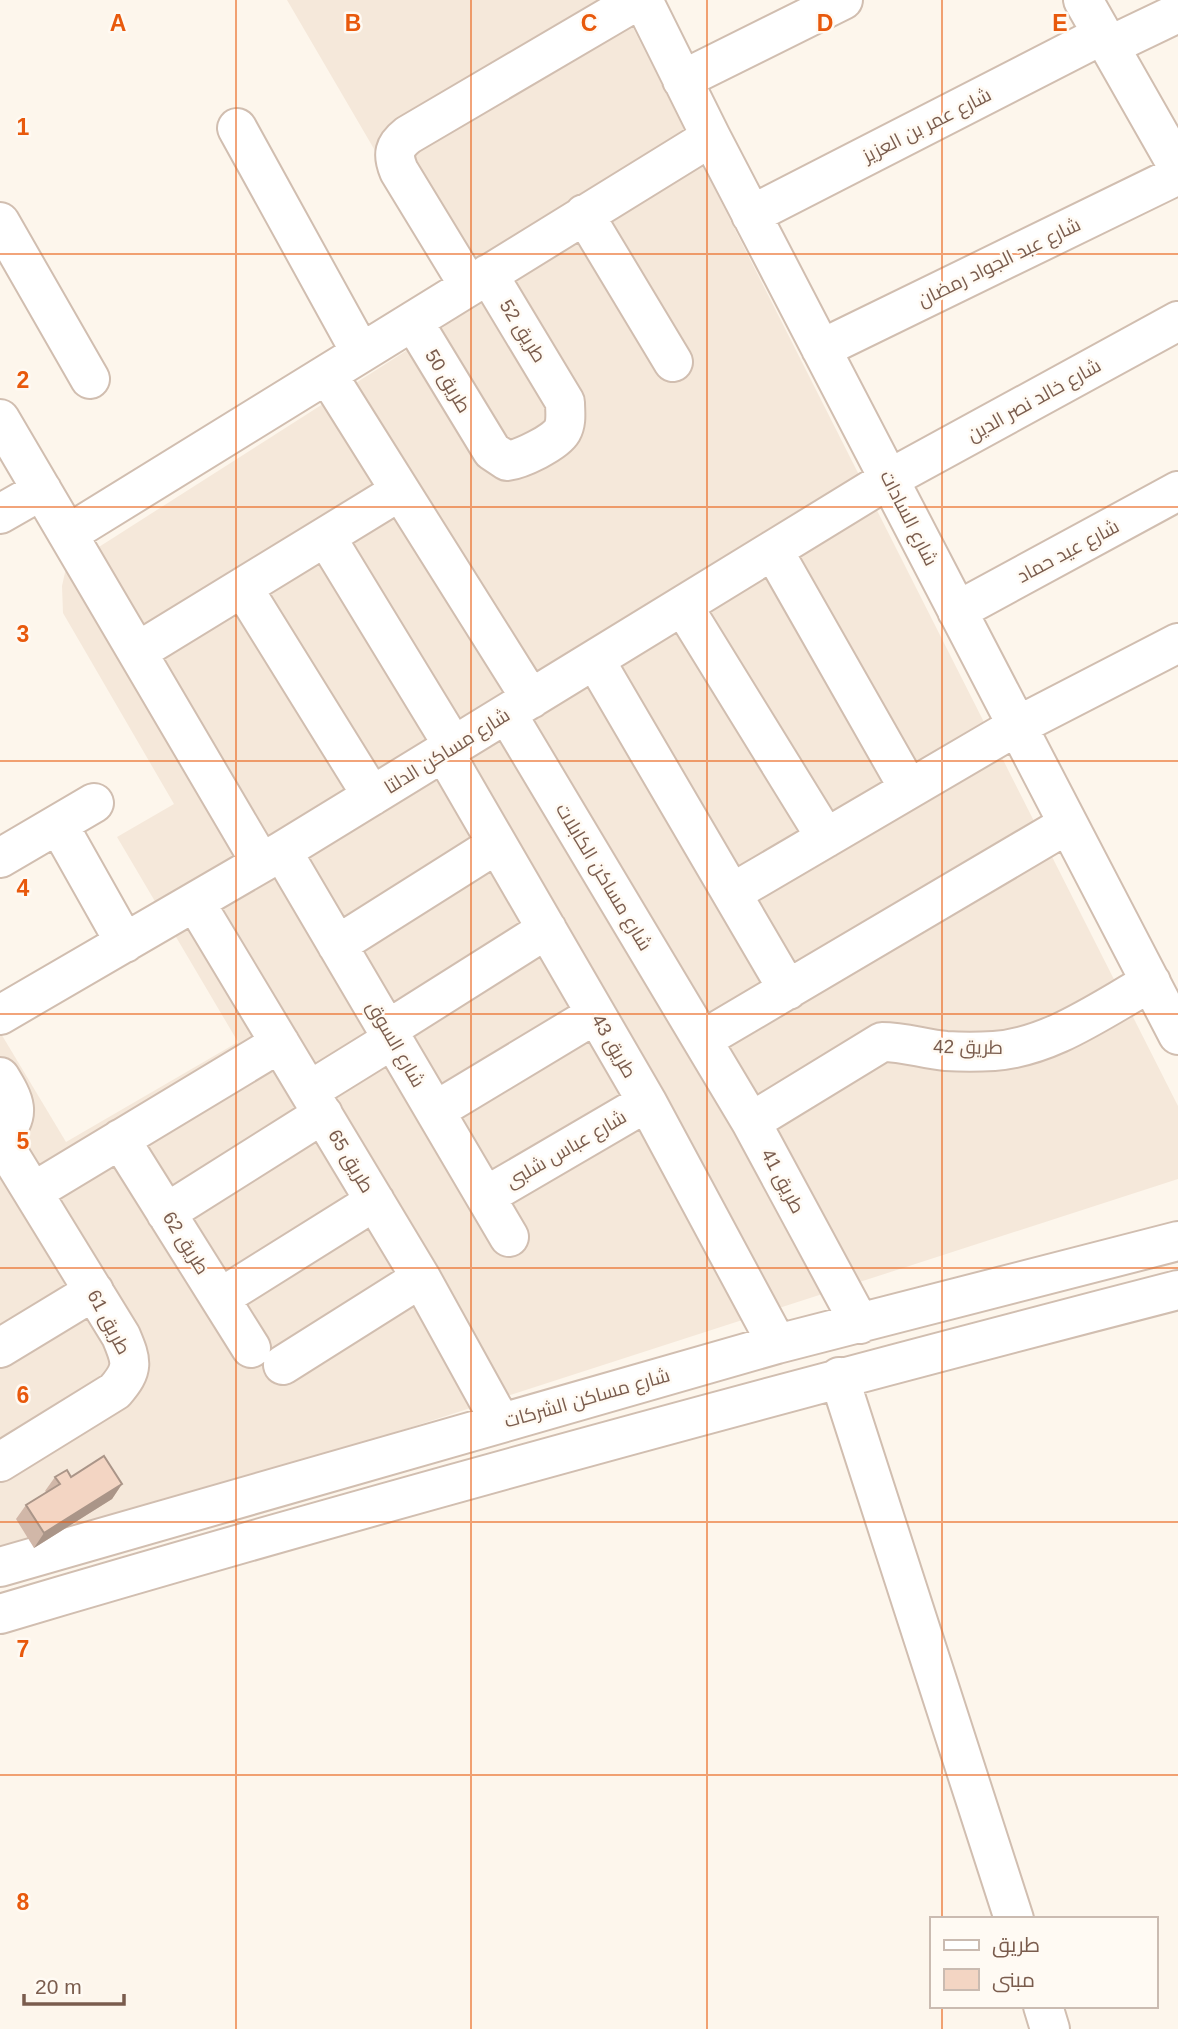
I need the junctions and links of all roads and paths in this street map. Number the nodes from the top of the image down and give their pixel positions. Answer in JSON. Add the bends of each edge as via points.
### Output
{"nodes":[{"id":1,"x":640,"y":0,"type":"edge"},
{"id":2,"x":843,"y":0,"type":"edge"},
{"id":3,"x":1083,"y":0,"type":"edge"},
{"id":4,"x":1178,"y":13,"type":"edge"},
{"id":5,"x":1106,"y":41,"type":"junction"},
{"id":6,"x":682,"y":80,"type":"junction"},
{"id":7,"x":237,"y":128,"type":"dead end"},
{"id":8,"x":710,"y":137,"type":"junction"},
{"id":9,"x":1178,"y":167,"type":"edge"},
{"id":10,"x":1178,"y":176,"type":"edge"},
{"id":11,"x":584,"y":214,"type":"junction"},
{"id":12,"x":751,"y":215,"type":"junction"},
{"id":13,"x":0,"y":222,"type":"edge"},
{"id":14,"x":478,"y":280,"type":"junction"},
{"id":15,"x":413,"y":321,"type":"junction"},
{"id":16,"x":1178,"y":321,"type":"edge"},
{"id":17,"x":821,"y":349,"type":"junction"},
{"id":18,"x":361,"y":353,"type":"junction"},
{"id":19,"x":673,"y":362,"type":"dead end"},
{"id":20,"x":327,"y":374,"type":"junction"},
{"id":21,"x":90,"y":379,"type":"dead end"},
{"id":22,"x":0,"y":419,"type":"edge"},
{"id":23,"x":484,"y":440,"type":"joint"},
{"id":24,"x":889,"y":479,"type":"junction"},
{"id":25,"x":42,"y":490,"type":"junction"},
{"id":26,"x":400,"y":491,"type":"junction"},
{"id":27,"x":1178,"y":491,"type":"edge"},
{"id":28,"x":0,"y":514,"type":"edge"},
{"id":29,"x":68,"y":534,"type":"junction"},
{"id":30,"x":326,"y":537,"type":"junction"},
{"id":31,"x":773,"y":550,"type":"junction"},
{"id":32,"x":243,"y":588,"type":"junction"},
{"id":33,"x":683,"y":606,"type":"junction"},
{"id":34,"x":957,"y":611,"type":"junction"},
{"id":35,"x":1178,"y":642,"type":"edge"},
{"id":36,"x":137,"y":652,"type":"junction"},
{"id":37,"x":595,"y":660,"type":"junction"},
{"id":38,"x":519,"y":706,"type":"junction"},
{"id":39,"x":1017,"y":726,"type":"junction"},
{"id":40,"x":449,"y":749,"type":"junction"},
{"id":41,"x":909,"y":789,"type":"junction"},
{"id":42,"x":372,"y":796,"type":"junction"},
{"id":43,"x":94,"y":803,"type":"dead end"},
{"id":44,"x":58,"y":824,"type":"junction"},
{"id":45,"x":1068,"y":824,"type":"junction"},
{"id":46,"x":826,"y":838,"type":"junction"},
{"id":47,"x":497,"y":844,"type":"junction"},
{"id":48,"x":272,"y":857,"type":"junction"},
{"id":49,"x":0,"y":858,"type":"edge"},
{"id":50,"x":732,"y":893,"type":"junction"},
{"id":51,"x":195,"y":902,"type":"junction"},
{"id":52,"x":547,"y":929,"type":"junction"},
{"id":53,"x":125,"y":943,"type":"junction"},
{"id":54,"x":337,"y":945,"type":"junction"},
{"id":55,"x":1151,"y":982,"type":"junction"},
{"id":56,"x":788,"y":990,"type":"junction"},
{"id":57,"x":596,"y":1014,"type":"junction"},
{"id":58,"x":0,"y":1015,"type":"edge"},
{"id":59,"x":390,"y":1034,"type":"junction"},
{"id":60,"x":1178,"y":1035,"type":"edge"},
{"id":61,"x":702,"y":1041,"type":"junction"},
{"id":62,"x":280,"y":1043,"type":"junction"},
{"id":63,"x":0,"y":1077,"type":"edge"},
{"id":64,"x":316,"y":1102,"type":"junction"},
{"id":65,"x":647,"y":1102,"type":"junction"},
{"id":66,"x":435,"y":1111,"type":"junction"},
{"id":67,"x":751,"y":1122,"type":"junction"},
{"id":68,"x":0,"y":1137,"type":"edge"},
{"id":69,"x":120,"y":1139,"type":"junction"},
{"id":70,"x":33,"y":1192,"type":"junction"},
{"id":71,"x":486,"y":1196,"type":"junction"},
{"id":72,"x":375,"y":1201,"type":"junction"},
{"id":73,"x":166,"y":1213,"type":"junction"},
{"id":74,"x":509,"y":1237,"type":"dead end"},
{"id":75,"x":1178,"y":1241,"type":"edge"},
{"id":76,"x":421,"y":1278,"type":"junction"},
{"id":77,"x":1178,"y":1290,"type":"edge"},
{"id":78,"x":94,"y":1292,"type":"junction"},
{"id":79,"x":220,"y":1298,"type":"junction"},
{"id":80,"x":860,"y":1324,"type":"junction"},
{"id":81,"x":777,"y":1344,"type":"junction"},
{"id":82,"x":0,"y":1348,"type":"edge"},
{"id":83,"x":839,"y":1377,"type":"junction"},
{"id":84,"x":501,"y":1423,"type":"junction"},
{"id":85,"x":0,"y":1462,"type":"edge"},
{"id":86,"x":284,"y":1486,"type":"junction"},
{"id":87,"x":297,"y":1526,"type":"junction"},
{"id":88,"x":1,"y":1565,"type":"edge"},
{"id":89,"x":0,"y":1614,"type":"edge"},
{"id":90,"x":1013,"y":1917,"type":"edge"},
{"id":91,"x":1044,"y":2008,"type":"edge"},
{"id":92,"x":1050,"y":2029,"type":"edge"}],
"edges":[{"from":1,"to":6,"type":"street","name":"شارع السادات"},
{"from":1,"to":14,"type":"street","name":"طريق 52","via":[[397,144],[394,158]]},
{"from":2,"to":6,"type":"street"},
{"from":3,"to":5,"type":"street"},
{"from":4,"to":5,"type":"street","name":"شارع عمر بن العزيز"},
{"from":5,"to":9,"type":"street"},
{"from":5,"to":12,"type":"street","name":"شارع عمر بن العزيز"},
{"from":6,"to":8,"type":"street","name":"شارع السادات"},
{"from":7,"to":18,"type":"street"},
{"from":8,"to":11,"type":"street"},
{"from":8,"to":12,"type":"street","name":"شارع السادات"},
{"from":10,"to":17,"type":"street","name":"شارع عبد الجواد رمضان"},
{"from":11,"to":14,"type":"street"},
{"from":11,"to":19,"type":"street"},
{"from":12,"to":17,"type":"street","name":"شارع السادات"},
{"from":13,"to":21,"type":"street"},
{"from":14,"to":15,"type":"street"},
{"from":14,"to":23,"type":"street","name":"طريق 52","via":[[558,388],[566,418],[561,433],[522,458],[507,461]]},
{"from":15,"to":18,"type":"street"},
{"from":15,"to":23,"type":"street","name":"طريق 50"},
{"from":16,"to":24,"type":"street","name":"شارع خالد نصر الدين"},
{"from":17,"to":24,"type":"street","name":"شارع السادات"},
{"from":18,"to":20,"type":"street"},
{"from":20,"to":26,"type":"street","name":"شارع مساكن الكابلات"},
{"from":20,"to":29,"type":"street"},
{"from":22,"to":25,"type":"street","name":"شارع السوق"},
{"from":24,"to":31,"type":"street","name":"شارع مساكن الدلتا"},
{"from":24,"to":34,"type":"street","name":"شارع السادات"},
{"from":25,"to":28,"type":"street"},
{"from":25,"to":29,"type":"street","name":"شارع السوق"},
{"from":26,"to":30,"type":"street"},
{"from":26,"to":38,"type":"street","name":"شارع مساكن الكابلات"},
{"from":27,"to":34,"type":"street","name":"شارع عيد حماد"},
{"from":29,"to":36,"type":"street","name":"شارع السوق"},
{"from":30,"to":32,"type":"street"},
{"from":30,"to":40,"type":"street","name":"طريق 43"},
{"from":31,"to":33,"type":"street","name":"شارع مساكن الدلتا"},
{"from":31,"to":41,"type":"street"},
{"from":32,"to":36,"type":"street"},
{"from":32,"to":42,"type":"street"},
{"from":33,"to":37,"type":"street","name":"شارع مساكن الدلتا"},
{"from":33,"to":46,"type":"street"},
{"from":34,"to":39,"type":"street","name":"شارع السادات"},
{"from":35,"to":39,"type":"street"},
{"from":36,"to":48,"type":"street","name":"شارع السوق"},
{"from":37,"to":38,"type":"street","name":"شارع مساكن الدلتا"},
{"from":37,"to":50,"type":"street"},
{"from":38,"to":40,"type":"street","name":"شارع مساكن الدلتا"},
{"from":38,"to":61,"type":"street","name":"شارع مساكن الكابلات"},
{"from":39,"to":41,"type":"street"},
{"from":39,"to":45,"type":"street","name":"شارع السادات"},
{"from":40,"to":42,"type":"street","name":"شارع مساكن الدلتا"},
{"from":40,"to":47,"type":"street","name":"طريق 43"},
{"from":41,"to":46,"type":"street"},
{"from":42,"to":48,"type":"street","name":"شارع مساكن الدلتا"},
{"from":43,"to":44,"type":"street"},
{"from":44,"to":49,"type":"street"},
{"from":44,"to":53,"type":"street"},
{"from":45,"to":55,"type":"street","name":"شارع السادات"},
{"from":45,"to":56,"type":"street"},
{"from":46,"to":50,"type":"street"},
{"from":47,"to":52,"type":"street","name":"طريق 43"},
{"from":47,"to":54,"type":"street"},
{"from":48,"to":51,"type":"street","name":"شارع مساكن الدلتا"},
{"from":48,"to":54,"type":"street","name":"شارع السوق"},
{"from":50,"to":56,"type":"street"},
{"from":51,"to":53,"type":"street","name":"شارع مساكن الدلتا"},
{"from":51,"to":62,"type":"street","name":"طريق 65"},
{"from":52,"to":57,"type":"street","name":"طريق 43"},
{"from":52,"to":59,"type":"street"},
{"from":53,"to":58,"type":"street","name":"شارع مساكن الدلتا"},
{"from":54,"to":59,"type":"street","name":"شارع السوق"},
{"from":55,"to":60,"type":"street","name":"شارع السادات"},
{"from":55,"to":67,"type":"street","name":"طريق 42","via":[[1055,1035],[1026,1045],[996,1051],[944,1051],[882,1042]]},
{"from":56,"to":61,"type":"street"},
{"from":57,"to":65,"type":"street","name":"طريق 43"},
{"from":57,"to":66,"type":"street"},
{"from":59,"to":64,"type":"street"},
{"from":59,"to":66,"type":"street","name":"شارع السوق"},
{"from":61,"to":67,"type":"street","name":"طريق 41"},
{"from":62,"to":64,"type":"street","name":"طريق 65"},
{"from":62,"to":69,"type":"street"},
{"from":63,"to":68,"type":"street","via":[[14,1104],[14,1117]]},
{"from":64,"to":72,"type":"street","name":"طريق 65"},
{"from":64,"to":73,"type":"street"},
{"from":65,"to":71,"type":"street","name":"شارع عباس شلبى"},
{"from":65,"to":81,"type":"street","name":"طريق 43"},
{"from":66,"to":71,"type":"street","name":"شارع السوق"},
{"from":67,"to":80,"type":"street","name":"طريق 41"},
{"from":68,"to":70,"type":"street","name":"طريق 61"},
{"from":69,"to":70,"type":"street"},
{"from":69,"to":73,"type":"street","name":"طريق 62"},
{"from":70,"to":78,"type":"street","name":"طريق 61"},
{"from":71,"to":74,"type":"street","name":"شارع السوق"},
{"from":72,"to":76,"type":"street","name":"طريق 65"},
{"from":72,"to":79,"type":"street"},
{"from":73,"to":79,"type":"street","name":"طريق 62"},
{"from":75,"to":80,"type":"street","name":"شارع مساكن الشركات"},
{"from":76,"to":79,"type":"street","name":"طريق 62","via":[[267,1356]]},
{"from":76,"to":84,"type":"street","name":"طريق 65"},
{"from":77,"to":83,"type":"street"},
{"from":78,"to":82,"type":"street"},
{"from":78,"to":85,"type":"street","name":"طريق 61","via":[[121,1336],[130,1359],[127,1376],[115,1391]]},
{"from":80,"to":81,"type":"street","name":"شارع مساكن الشركات"},
{"from":81,"to":84,"type":"street","name":"شارع مساكن الشركات"},
{"from":83,"to":87,"type":"street"},
{"from":83,"to":90,"type":"street"},
{"from":84,"to":86,"type":"street","name":"شارع مساكن الشركات"},
{"from":86,"to":87,"type":"street"},
{"from":86,"to":88,"type":"street","name":"شارع مساكن الشركات"},
{"from":87,"to":89,"type":"street"},
{"from":91,"to":92,"type":"street"}]}
